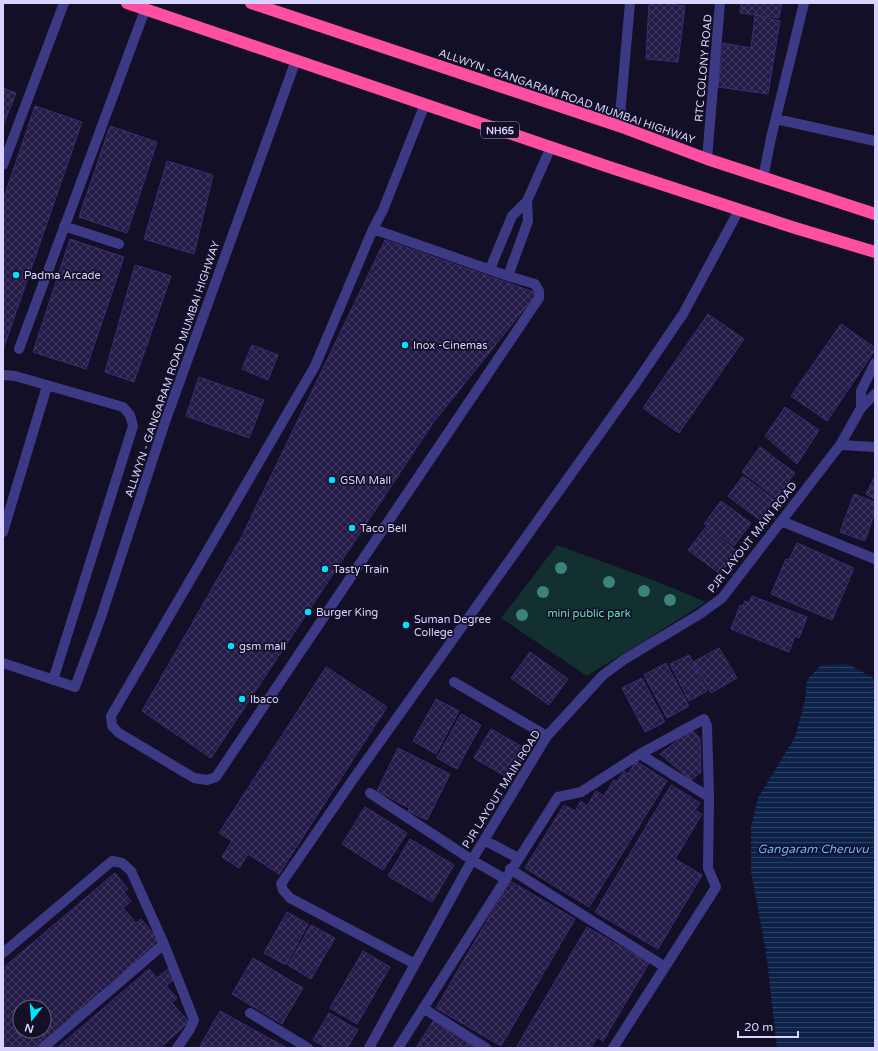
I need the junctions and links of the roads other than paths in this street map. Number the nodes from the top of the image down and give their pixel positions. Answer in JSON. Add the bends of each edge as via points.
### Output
{"nodes":[{"id":1,"x":64,"y":3,"type":"edge"},
{"id":2,"x":127,"y":3,"type":"edge"},
{"id":3,"x":630,"y":3,"type":"edge"},
{"id":4,"x":720,"y":3,"type":"edge"},
{"id":5,"x":804,"y":3,"type":"edge"},
{"id":6,"x":257,"y":4,"type":"edge"},
{"id":7,"x":145,"y":10,"type":"junction"},
{"id":8,"x":296,"y":60,"type":"junction"},
{"id":9,"x":425,"y":104,"type":"junction"},
{"id":10,"x":776,"y":119,"type":"junction"},
{"id":11,"x":619,"y":126,"type":"junction"},
{"id":12,"x":875,"y":142,"type":"edge"},
{"id":13,"x":551,"y":146,"type":"junction"},
{"id":14,"x":707,"y":159,"type":"junction"},
{"id":15,"x":3,"y":166,"type":"edge"},
{"id":16,"x":763,"y":178,"type":"junction"},
{"id":17,"x":527,"y":201,"type":"junction"},
{"id":18,"x":739,"y":210,"type":"junction"},
{"id":19,"x":875,"y":214,"type":"edge"},
{"id":20,"x":64,"y":226,"type":"junction"},
{"id":21,"x":373,"y":229,"type":"junction"},
{"id":22,"x":120,"y":244,"type":"dead end"},
{"id":23,"x":875,"y":252,"type":"edge"},
{"id":24,"x":490,"y":269,"type":"junction"},
{"id":25,"x":508,"y":276,"type":"junction"},
{"id":26,"x":19,"y":349,"type":"dead end"},
{"id":27,"x":875,"y":363,"type":"edge"},
{"id":28,"x":3,"y":375,"type":"edge"},
{"id":29,"x":48,"y":386,"type":"junction"},
{"id":30,"x":875,"y":394,"type":"edge"},
{"id":31,"x":861,"y":408,"type":"junction"},
{"id":32,"x":840,"y":445,"type":"junction"},
{"id":33,"x":875,"y":447,"type":"edge"},
{"id":34,"x":781,"y":521,"type":"junction"},
{"id":35,"x":3,"y":532,"type":"edge"},
{"id":36,"x":875,"y":559,"type":"edge"},
{"id":37,"x":3,"y":663,"type":"edge"},
{"id":38,"x":53,"y":680,"type":"junction"},
{"id":39,"x":454,"y":682,"type":"dead end"},
{"id":40,"x":547,"y":736,"type":"junction"},
{"id":41,"x":640,"y":754,"type":"junction"},
{"id":42,"x":370,"y":793,"type":"dead end"},
{"id":43,"x":709,"y":797,"type":"junction"},
{"id":44,"x":484,"y":840,"type":"junction"},
{"id":45,"x":518,"y":858,"type":"junction"},
{"id":46,"x":472,"y":860,"type":"junction"},
{"id":47,"x":510,"y":869,"type":"junction"},
{"id":48,"x":505,"y":879,"type":"junction"},
{"id":49,"x":164,"y":944,"type":"junction"},
{"id":50,"x":3,"y":953,"type":"edge"},
{"id":51,"x":415,"y":964,"type":"junction"},
{"id":52,"x":665,"y":967,"type":"junction"},
{"id":53,"x":423,"y":1008,"type":"junction"},
{"id":54,"x":250,"y":1013,"type":"dead end"},
{"id":55,"x":43,"y":1048,"type":"edge"},
{"id":56,"x":178,"y":1048,"type":"edge"},
{"id":57,"x":308,"y":1048,"type":"edge"},
{"id":58,"x":369,"y":1048,"type":"edge"},
{"id":59,"x":398,"y":1048,"type":"edge"},
{"id":60,"x":486,"y":1048,"type":"edge"},
{"id":61,"x":613,"y":1048,"type":"edge"}],
"edges":[{"from":1,"to":15,"type":"street"},
{"from":2,"to":7,"type":"highway","number":"NH65"},
{"from":3,"to":11,"type":"street"},
{"from":4,"to":14,"type":"street","name":"RTC COLONY ROAD"},
{"from":5,"to":10,"type":"street"},
{"from":6,"to":11,"type":"highway","name":"ALLWYN - GANGARAM ROAD MUMBAI HIGHWAY"},
{"from":7,"to":8,"type":"highway","number":"NH65"},
{"from":7,"to":20,"type":"street"},
{"from":8,"to":9,"type":"highway","number":"NH65"},
{"from":8,"to":38,"type":"street","name":"ALLWYN - GANGARAM ROAD MUMBAI HIGHWAY","via":[[165,422],[101,617],[75,687]]},
{"from":9,"to":13,"type":"highway","number":"NH65"},
{"from":9,"to":21,"type":"street"},
{"from":10,"to":12,"type":"street"},
{"from":10,"to":16,"type":"street"},
{"from":11,"to":14,"type":"highway","name":"ALLWYN - GANGARAM ROAD MUMBAI HIGHWAY"},
{"from":13,"to":17,"type":"street"},
{"from":13,"to":18,"type":"highway","number":"NH65"},
{"from":14,"to":16,"type":"highway","name":"ALLWYN - GANGARAM ROAD MUMBAI HIGHWAY"},
{"from":16,"to":19,"type":"highway","name":"ALLWYN - GANGARAM ROAD MUMBAI HIGHWAY"},
{"from":17,"to":24,"type":"street","via":[[512,216]]},
{"from":17,"to":25,"type":"street","via":[[528,220]]},
{"from":18,"to":23,"type":"highway","number":"NH65"},
{"from":18,"to":51,"type":"street","via":[[683,314],[281,884],[290,898]]},
{"from":20,"to":22,"type":"street"},
{"from":20,"to":26,"type":"street"},
{"from":21,"to":24,"type":"street"},
{"from":21,"to":25,"type":"street","via":[[314,366],[111,716],[112,726],[119,733],[194,778],[206,780],[216,777],[539,298],[535,284]]},
{"from":24,"to":25,"type":"street"},
{"from":27,"to":31,"type":"street","name":"PJR LAYOUT MAIN ROAD","via":[[861,391]]},
{"from":28,"to":29,"type":"street"},
{"from":29,"to":35,"type":"street"},
{"from":29,"to":38,"type":"street","via":[[123,407],[130,415],[133,426]]},
{"from":30,"to":31,"type":"street","name":"PJR LAYOUT MAIN ROAD"},
{"from":31,"to":32,"type":"street","name":"PJR LAYOUT MAIN ROAD"},
{"from":32,"to":33,"type":"street"},
{"from":32,"to":34,"type":"street","name":"PJR LAYOUT MAIN ROAD"},
{"from":34,"to":36,"type":"street"},
{"from":34,"to":40,"type":"street","name":"PJR LAYOUT MAIN ROAD","via":[[722,598],[603,675]]},
{"from":37,"to":38,"type":"street"},
{"from":39,"to":40,"type":"street"},
{"from":40,"to":44,"type":"street","name":"PJR LAYOUT MAIN ROAD"},
{"from":41,"to":43,"type":"street"},
{"from":41,"to":43,"type":"street","via":[[704,719],[707,726]]},
{"from":41,"to":45,"type":"street","via":[[581,792],[558,797]]},
{"from":42,"to":46,"type":"street"},
{"from":43,"to":52,"type":"street","via":[[708,868],[716,887]]},
{"from":44,"to":45,"type":"street"},
{"from":44,"to":46,"type":"street","name":"PJR LAYOUT MAIN ROAD"},
{"from":45,"to":47,"type":"street"},
{"from":46,"to":48,"type":"street"},
{"from":46,"to":51,"type":"street","name":"PJR LAYOUT MAIN ROAD"},
{"from":47,"to":48,"type":"street"},
{"from":47,"to":52,"type":"street"},
{"from":48,"to":53,"type":"street"},
{"from":49,"to":50,"type":"street","via":[[131,871],[122,863],[112,861]]},
{"from":49,"to":55,"type":"street"},
{"from":49,"to":56,"type":"street","via":[[194,1020]]},
{"from":51,"to":58,"type":"street","name":"PJR LAYOUT MAIN ROAD"},
{"from":52,"to":61,"type":"street"},
{"from":53,"to":59,"type":"street"},
{"from":53,"to":60,"type":"street"},
{"from":54,"to":57,"type":"street"}]}
